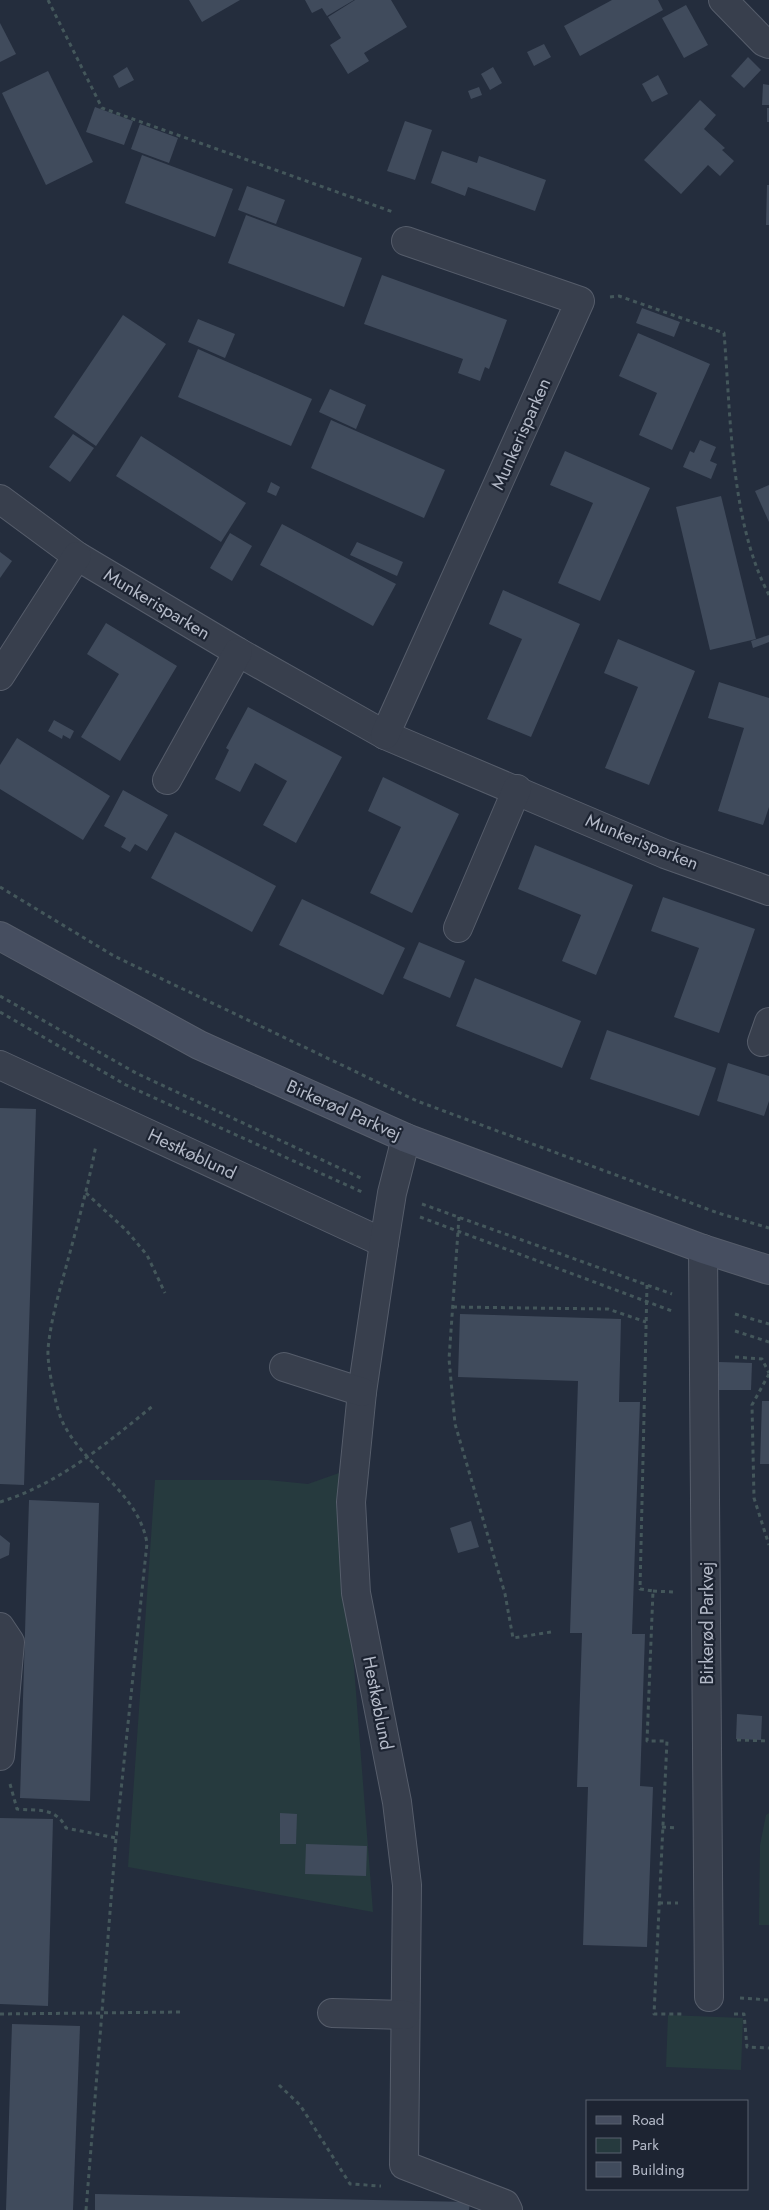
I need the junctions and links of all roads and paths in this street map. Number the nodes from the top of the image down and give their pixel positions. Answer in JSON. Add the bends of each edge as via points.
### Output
{"nodes":[{"id":1,"x":48,"y":0,"type":"edge"},
{"id":2,"x":723,"y":0,"type":"edge"},
{"id":3,"x":769,"y":44,"type":"edge"},
{"id":4,"x":406,"y":241,"type":"joint"},
{"id":5,"x":580,"y":301,"type":"junction"},
{"id":6,"x":0,"y":499,"type":"edge"},
{"id":7,"x":77,"y":556,"type":"junction"},
{"id":8,"x":769,"y":595,"type":"edge"},
{"id":9,"x":238,"y":652,"type":"junction"},
{"id":10,"x":0,"y":676,"type":"edge"},
{"id":11,"x":385,"y":735,"type":"junction"},
{"id":12,"x":167,"y":780,"type":"dead end"},
{"id":13,"x":517,"y":789,"type":"junction"},
{"id":14,"x":0,"y":887,"type":"edge"},
{"id":15,"x":769,"y":891,"type":"edge"},
{"id":16,"x":458,"y":928,"type":"dead end"},
{"id":17,"x":0,"y":936,"type":"edge"},
{"id":18,"x":0,"y":1065,"type":"edge"},
{"id":19,"x":103,"y":1113,"type":"junction"},
{"id":20,"x":406,"y":1138,"type":"junction"},
{"id":21,"x":86,"y":1194,"type":"junction"},
{"id":22,"x":459,"y":1217,"type":"dead end"},
{"id":23,"x":769,"y":1228,"type":"edge"},
{"id":24,"x":384,"y":1242,"type":"junction"},
{"id":25,"x":703,"y":1249,"type":"junction"},
{"id":26,"x":769,"y":1270,"type":"edge"},
{"id":27,"x":648,"y":1285,"type":"dead end"},
{"id":28,"x":165,"y":1293,"type":"dead end"},
{"id":29,"x":453,"y":1307,"type":"junction"},
{"id":30,"x":646,"y":1322,"type":"junction"},
{"id":31,"x":705,"y":1355,"type":"junction"},
{"id":32,"x":284,"y":1367,"type":"dead end"},
{"id":33,"x":769,"y":1374,"type":"edge"},
{"id":34,"x":362,"y":1392,"type":"junction"},
{"id":35,"x":154,"y":1404,"type":"dead end"},
{"id":36,"x":88,"y":1458,"type":"junction"},
{"id":37,"x":0,"y":1502,"type":"edge"},
{"id":38,"x":769,"y":1545,"type":"edge"},
{"id":39,"x":0,"y":1627,"type":"edge"},
{"id":40,"x":551,"y":1632,"type":"dead end"},
{"id":41,"x":1,"y":1756,"type":"edge"},
{"id":42,"x":116,"y":1838,"type":"junction"},
{"id":43,"x":708,"y":2008,"type":"junction"},
{"id":44,"x":182,"y":2012,"type":"dead end"},
{"id":45,"x":101,"y":2013,"type":"junction"},
{"id":46,"x":332,"y":2013,"type":"dead end"},
{"id":47,"x":0,"y":2014,"type":"edge"},
{"id":48,"x":405,"y":2015,"type":"junction"},
{"id":49,"x":769,"y":2048,"type":"edge"},
{"id":50,"x":279,"y":2085,"type":"dead end"},
{"id":51,"x":388,"y":2187,"type":"dead end"},
{"id":52,"x":86,"y":2210,"type":"edge"},
{"id":53,"x":508,"y":2210,"type":"edge"}],
"edges":[{"from":1,"to":4,"type":"path","via":[[102,108],[397,213]]},
{"from":2,"to":3,"type":"street"},
{"from":4,"to":5,"type":"street"},
{"from":5,"to":8,"type":"path","via":[[619,296],[724,333],[737,495],[759,576]]},
{"from":5,"to":11,"type":"street","name":"Munkerisparken"},
{"from":6,"to":7,"type":"street","name":"Munkerisparken"},
{"from":7,"to":9,"type":"street","name":"Munkerisparken"},
{"from":7,"to":10,"type":"street"},
{"from":9,"to":11,"type":"street","name":"Munkerisparken"},
{"from":9,"to":12,"type":"street"},
{"from":11,"to":13,"type":"street","name":"Munkerisparken"},
{"from":13,"to":15,"type":"street","name":"Munkerisparken","via":[[665,854]]},
{"from":13,"to":16,"type":"street"},
{"from":14,"to":23,"type":"path","via":[[114,956],[416,1101],[718,1213]]},
{"from":17,"to":20,"type":"street","name":"Birkerød Parkvej","via":[[199,1045]]},
{"from":18,"to":19,"type":"street","name":"Hestkøblund"},
{"from":19,"to":21,"type":"path"},
{"from":19,"to":24,"type":"street","name":"Hestkøblund"},
{"from":20,"to":24,"type":"street","name":"Hestkøblund"},
{"from":20,"to":25,"type":"street","name":"Birkerød Parkvej"},
{"from":21,"to":28,"type":"path","via":[[126,1230],[147,1255]]},
{"from":21,"to":36,"type":"path","via":[[52,1320],[48,1350],[51,1380],[63,1423]]},
{"from":22,"to":29,"type":"path"},
{"from":24,"to":34,"type":"street","name":"Hestkøblund"},
{"from":25,"to":26,"type":"street","name":"Birkerød Parkvej"},
{"from":25,"to":31,"type":"street","name":"Birkerød Parkvej"},
{"from":27,"to":30,"type":"path"},
{"from":29,"to":30,"type":"path","via":[[608,1309]]},
{"from":29,"to":40,"type":"path","via":[[449,1359],[455,1424],[506,1594],[513,1638]]},
{"from":30,"to":43,"type":"path","via":[[640,1589],[652,1591],[648,1741],[666,1742],[654,2014]]},
{"from":31,"to":33,"type":"path","via":[[762,1359]]},
{"from":31,"to":43,"type":"street","name":"Birkerød Parkvej"},
{"from":32,"to":34,"type":"street"},
{"from":33,"to":38,"type":"path","via":[[752,1405],[754,1498]]},
{"from":34,"to":48,"type":"street","name":"Hestkøblund","via":[[351,1502],[356,1593],[399,1811],[407,1885]]},
{"from":35,"to":36,"type":"path"},
{"from":36,"to":37,"type":"path","via":[[21,1495]]},
{"from":36,"to":42,"type":"path","via":[[130,1503],[144,1526],[146,1543]]},
{"from":39,"to":41,"type":"street","via":[[10,1642]]},
{"from":41,"to":42,"type":"path","via":[[17,1809],[54,1813],[66,1828]]},
{"from":42,"to":45,"type":"path"},
{"from":43,"to":49,"type":"path","via":[[744,2014],[747,2047]]},
{"from":44,"to":45,"type":"path"},
{"from":45,"to":47,"type":"path"},
{"from":45,"to":52,"type":"path"},
{"from":46,"to":48,"type":"street"},
{"from":48,"to":53,"type":"street","name":"Hestkøblund","via":[[404,2165],[506,2204]]},
{"from":50,"to":51,"type":"path","via":[[300,2105],[350,2184]]}]}
